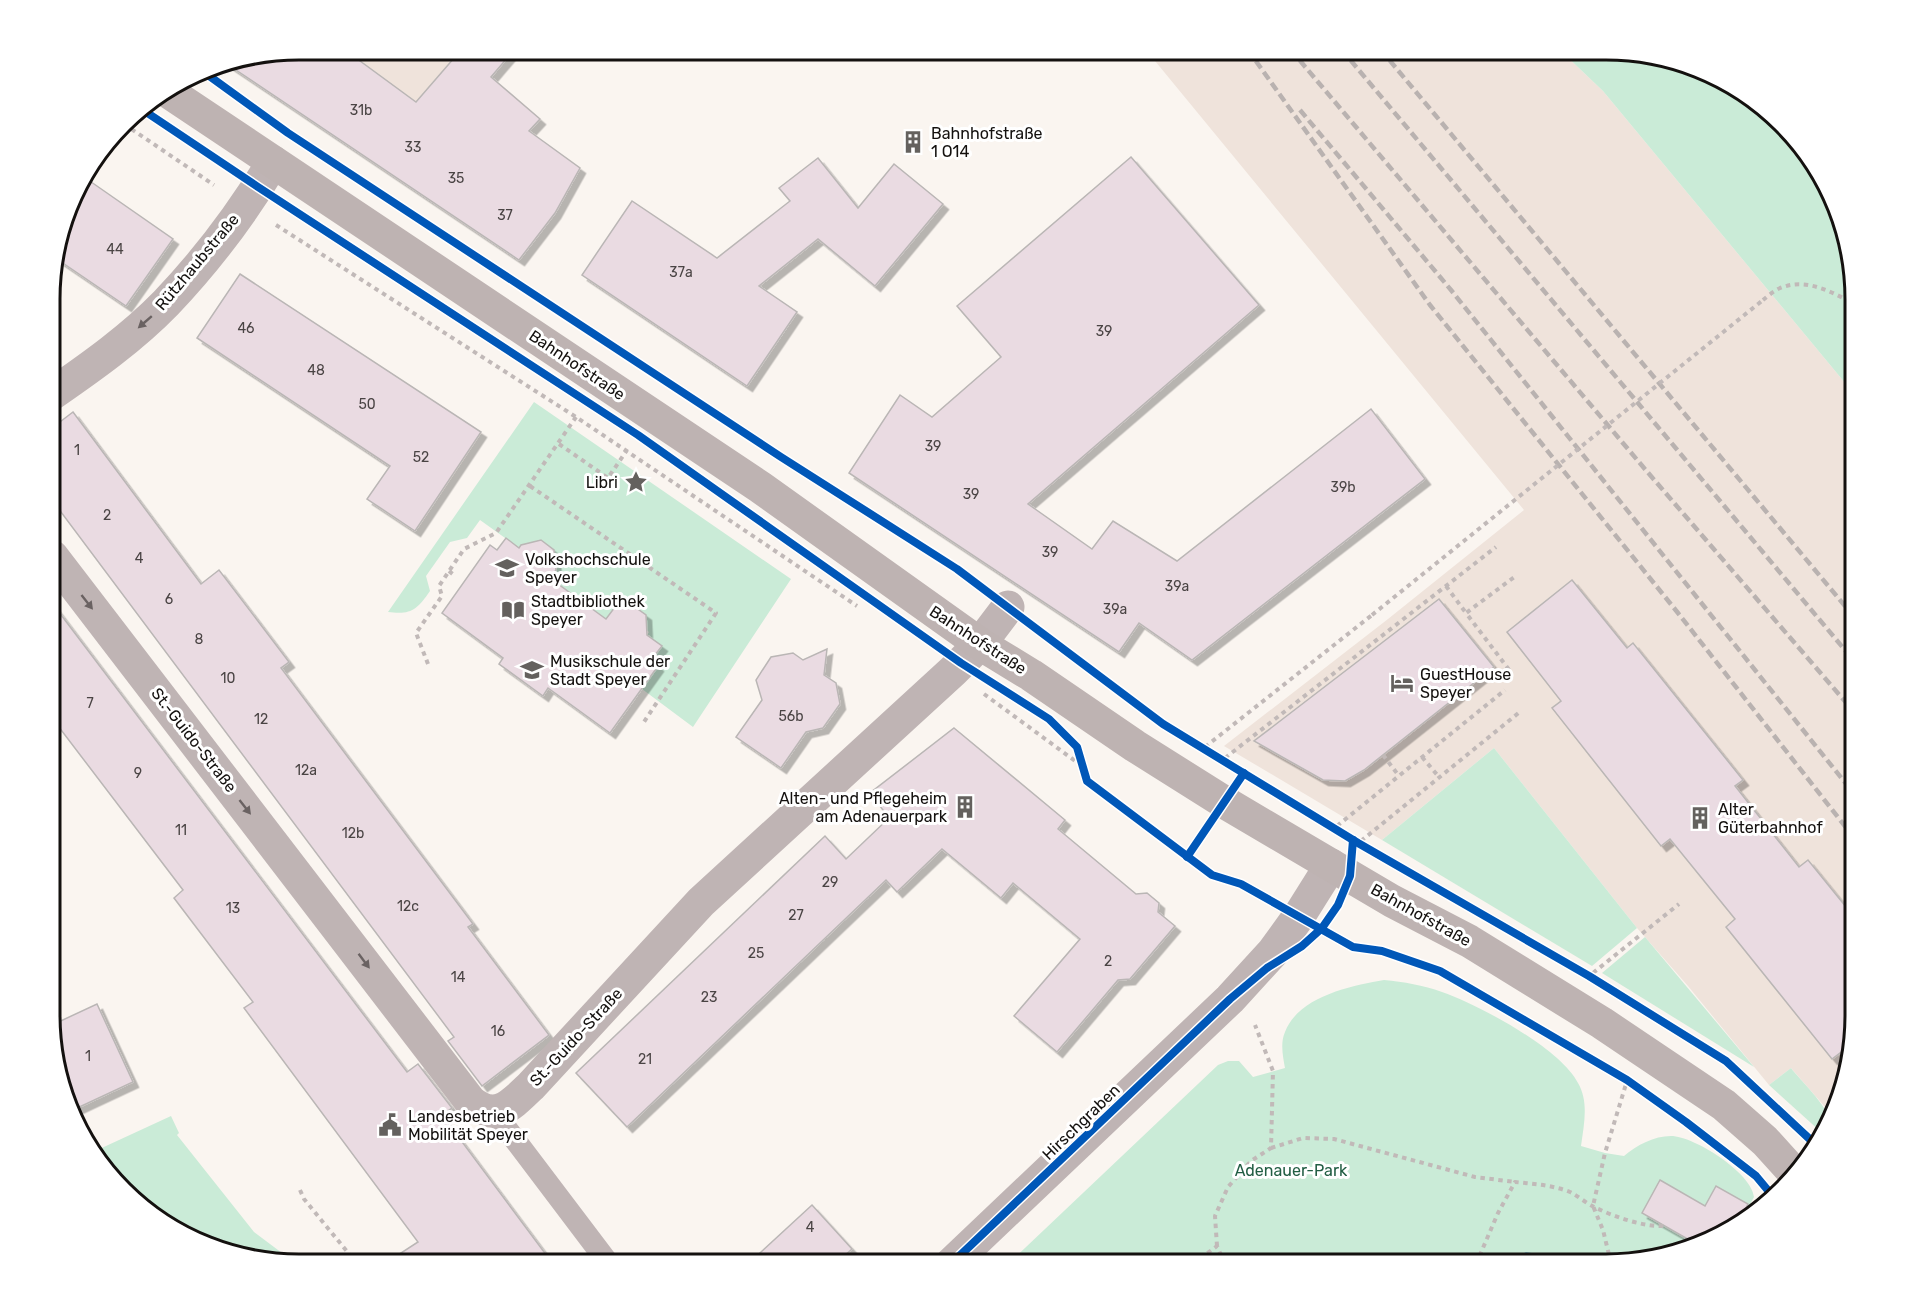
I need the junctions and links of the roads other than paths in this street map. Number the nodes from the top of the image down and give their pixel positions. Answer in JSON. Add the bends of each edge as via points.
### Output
{"nodes":[{"id":1,"x":174,"y":95,"type":"edge"},
{"id":2,"x":273,"y":162,"type":"junction"},
{"id":3,"x":60,"y":388,"type":"edge"},
{"id":4,"x":60,"y":566,"type":"edge"},
{"id":5,"x":1008,"y":607,"type":"dead end"},
{"id":6,"x":980,"y":644,"type":"junction"},
{"id":7,"x":1331,"y":865,"type":"junction"},
{"id":8,"x":494,"y":1112,"type":"junction"},
{"id":9,"x":1790,"y":1168,"type":"edge"},
{"id":10,"x":601,"y":1254,"type":"edge"},
{"id":11,"x":962,"y":1254,"type":"edge"}],
"edges":[{"from":1,"to":2,"type":"main road","name":"Bahnhofstraße"},
{"from":2,"to":3,"type":"street","name":"Rützhaubstraße","one_way":true,"via":[[202,262],[165,304]]},
{"from":2,"to":6,"type":"main road","name":"Bahnhofstraße","via":[[760,487]]},
{"from":4,"to":8,"type":"street","name":"St.-Guido-Straße","one_way":true,"via":[[470,1101],[480,1109]]},
{"from":5,"to":6,"type":"street","name":"St.-Guido-Straße"},
{"from":6,"to":7,"type":"main road","name":"Bahnhofstraße","via":[[1135,746]]},
{"from":6,"to":8,"type":"street","name":"St.-Guido-Straße","via":[[701,902],[531,1086],[509,1106]]},
{"from":7,"to":9,"type":"main road","name":"Bahnhofstraße","via":[[1469,941],[1602,1023],[1724,1105]]},
{"from":7,"to":11,"type":"street","name":"Hirschgraben","via":[[1273,952],[1230,999]]},
{"from":8,"to":10,"type":"lane"}]}
